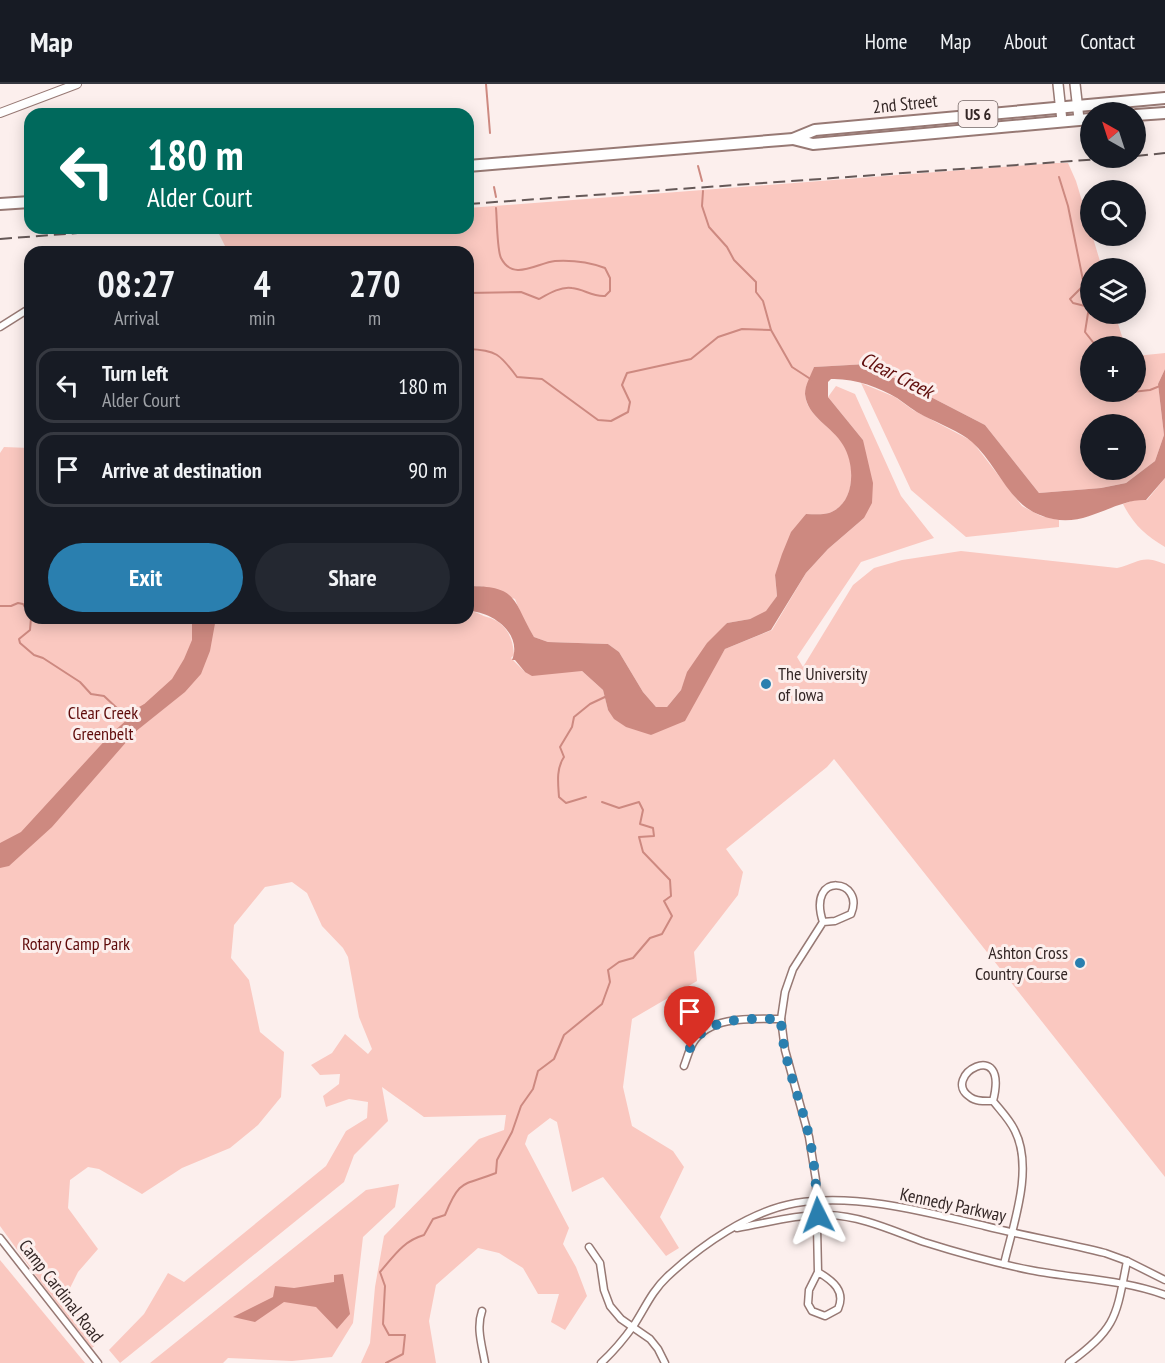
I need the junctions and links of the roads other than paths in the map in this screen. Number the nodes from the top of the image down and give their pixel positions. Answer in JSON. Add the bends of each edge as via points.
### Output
{"nodes":[{"id":1,"x":77,"y":84,"type":"edge"},
{"id":2,"x":1058,"y":84,"type":"edge"},
{"id":3,"x":1074,"y":84,"type":"edge"},
{"id":4,"x":1165,"y":98,"type":"edge"},
{"id":5,"x":1077,"y":105,"type":"junction"},
{"id":6,"x":1061,"y":107,"type":"junction"},
{"id":7,"x":1080,"y":110,"type":"edge"},
{"id":8,"x":0,"y":113,"type":"edge"},
{"id":9,"x":1165,"y":113,"type":"edge"},
{"id":10,"x":1146,"y":114,"type":"edge"},
{"id":11,"x":1080,"y":119,"type":"edge"},
{"id":12,"x":1062,"y":121,"type":"junction"},
{"id":13,"x":793,"y":139,"type":"junction"},
{"id":14,"x":474,"y":166,"type":"edge"},
{"id":15,"x":24,"y":202,"type":"edge"},
{"id":16,"x":0,"y":204,"type":"edge"},
{"id":17,"x":24,"y":312,"type":"edge"},
{"id":18,"x":0,"y":327,"type":"edge"},
{"id":19,"x":823,"y":922,"type":"junction"},
{"id":20,"x":781,"y":1019,"type":"junction"},
{"id":21,"x":684,"y":1066,"type":"dead end"},
{"id":22,"x":993,"y":1101,"type":"junction"},
{"id":23,"x":817,"y":1200,"type":"junction"},
{"id":24,"x":818,"y":1215,"type":"junction"},
{"id":25,"x":734,"y":1228,"type":"junction"},
{"id":26,"x":1011,"y":1233,"type":"junction"},
{"id":27,"x":0,"y":1238,"type":"edge"},
{"id":28,"x":589,"y":1247,"type":"dead end"},
{"id":29,"x":1127,"y":1261,"type":"junction"},
{"id":30,"x":1004,"y":1263,"type":"junction"},
{"id":31,"x":818,"y":1272,"type":"junction"},
{"id":32,"x":1165,"y":1280,"type":"edge"},
{"id":33,"x":1123,"y":1282,"type":"junction"},
{"id":34,"x":1165,"y":1295,"type":"edge"},
{"id":35,"x":482,"y":1311,"type":"dead end"},
{"id":36,"x":633,"y":1327,"type":"junction"},
{"id":37,"x":98,"y":1363,"type":"edge"},
{"id":38,"x":485,"y":1363,"type":"edge"},
{"id":39,"x":601,"y":1363,"type":"edge"},
{"id":40,"x":665,"y":1363,"type":"edge"},
{"id":41,"x":1069,"y":1363,"type":"edge"}],
"edges":[{"from":1,"to":8,"type":"street"},
{"from":2,"to":6,"type":"main road"},
{"from":3,"to":5,"type":"main road"},
{"from":4,"to":5,"type":"main road","name":"2nd Street","number":"US 6"},
{"from":5,"to":6,"type":"main road","name":"2nd Street","number":"US 6"},
{"from":5,"to":7,"type":"main road"},
{"from":6,"to":12,"type":"main road"},
{"from":6,"to":13,"type":"main road","name":"2nd Street","number":"US 6","via":[[814,130]]},
{"from":9,"to":10,"type":"main road"},
{"from":11,"to":12,"type":"main road","name":"2nd Street","number":"US 6"},
{"from":12,"to":13,"type":"main road","name":"2nd Street","number":"US 6","via":[[813,144]]},
{"from":13,"to":14,"type":"main road","name":"2nd Street","number":"US 6"},
{"from":15,"to":16,"type":"main road"},
{"from":17,"to":18,"type":"street"},
{"from":19,"to":19,"type":"street","via":[[818,902],[821,894],[830,887],[845,887],[854,899],[851,914]]},
{"from":19,"to":20,"type":"street","via":[[793,969]]},
{"from":20,"to":21,"type":"street","via":[[736,1020],[710,1029],[693,1043]]},
{"from":20,"to":23,"type":"street","via":[[785,1050],[809,1137]]},
{"from":22,"to":22,"type":"street","via":[[970,1098],[966,1092],[964,1077],[974,1066],[989,1067],[994,1072],[997,1080]]},
{"from":22,"to":26,"type":"street","via":[[1015,1131],[1023,1157]]},
{"from":23,"to":24,"type":"street"},
{"from":23,"to":25,"type":"street","name":"Kennedy Parkway","via":[[768,1210]]},
{"from":23,"to":26,"type":"street","name":"Kennedy Parkway","via":[[857,1201]]},
{"from":24,"to":25,"type":"street","name":"Kennedy Parkway"},
{"from":24,"to":30,"type":"street","name":"Kennedy Parkway","via":[[864,1221]]},
{"from":24,"to":31,"type":"street"},
{"from":25,"to":36,"type":"street","name":"Kennedy Parkway","via":[[667,1277],[649,1297]]},
{"from":26,"to":29,"type":"street","name":"Kennedy Parkway"},
{"from":26,"to":30,"type":"street"},
{"from":27,"to":37,"type":"street","name":"Camp Cardinal Road"},
{"from":28,"to":36,"type":"street","via":[[600,1263],[610,1306]]},
{"from":29,"to":32,"type":"street","name":"Kennedy Parkway"},
{"from":29,"to":33,"type":"street"},
{"from":30,"to":33,"type":"street","name":"Kennedy Parkway"},
{"from":31,"to":31,"type":"street","via":[[809,1290],[808,1304],[812,1311],[825,1316],[838,1309],[841,1296],[838,1287]]},
{"from":33,"to":34,"type":"street","name":"Kennedy Parkway"},
{"from":33,"to":41,"type":"street","via":[[1110,1326]]},
{"from":35,"to":38,"type":"street","via":[[479,1330]]},
{"from":36,"to":39,"type":"street","name":"Kennedy Parkway"},
{"from":36,"to":40,"type":"street","via":[[650,1339]]}]}
